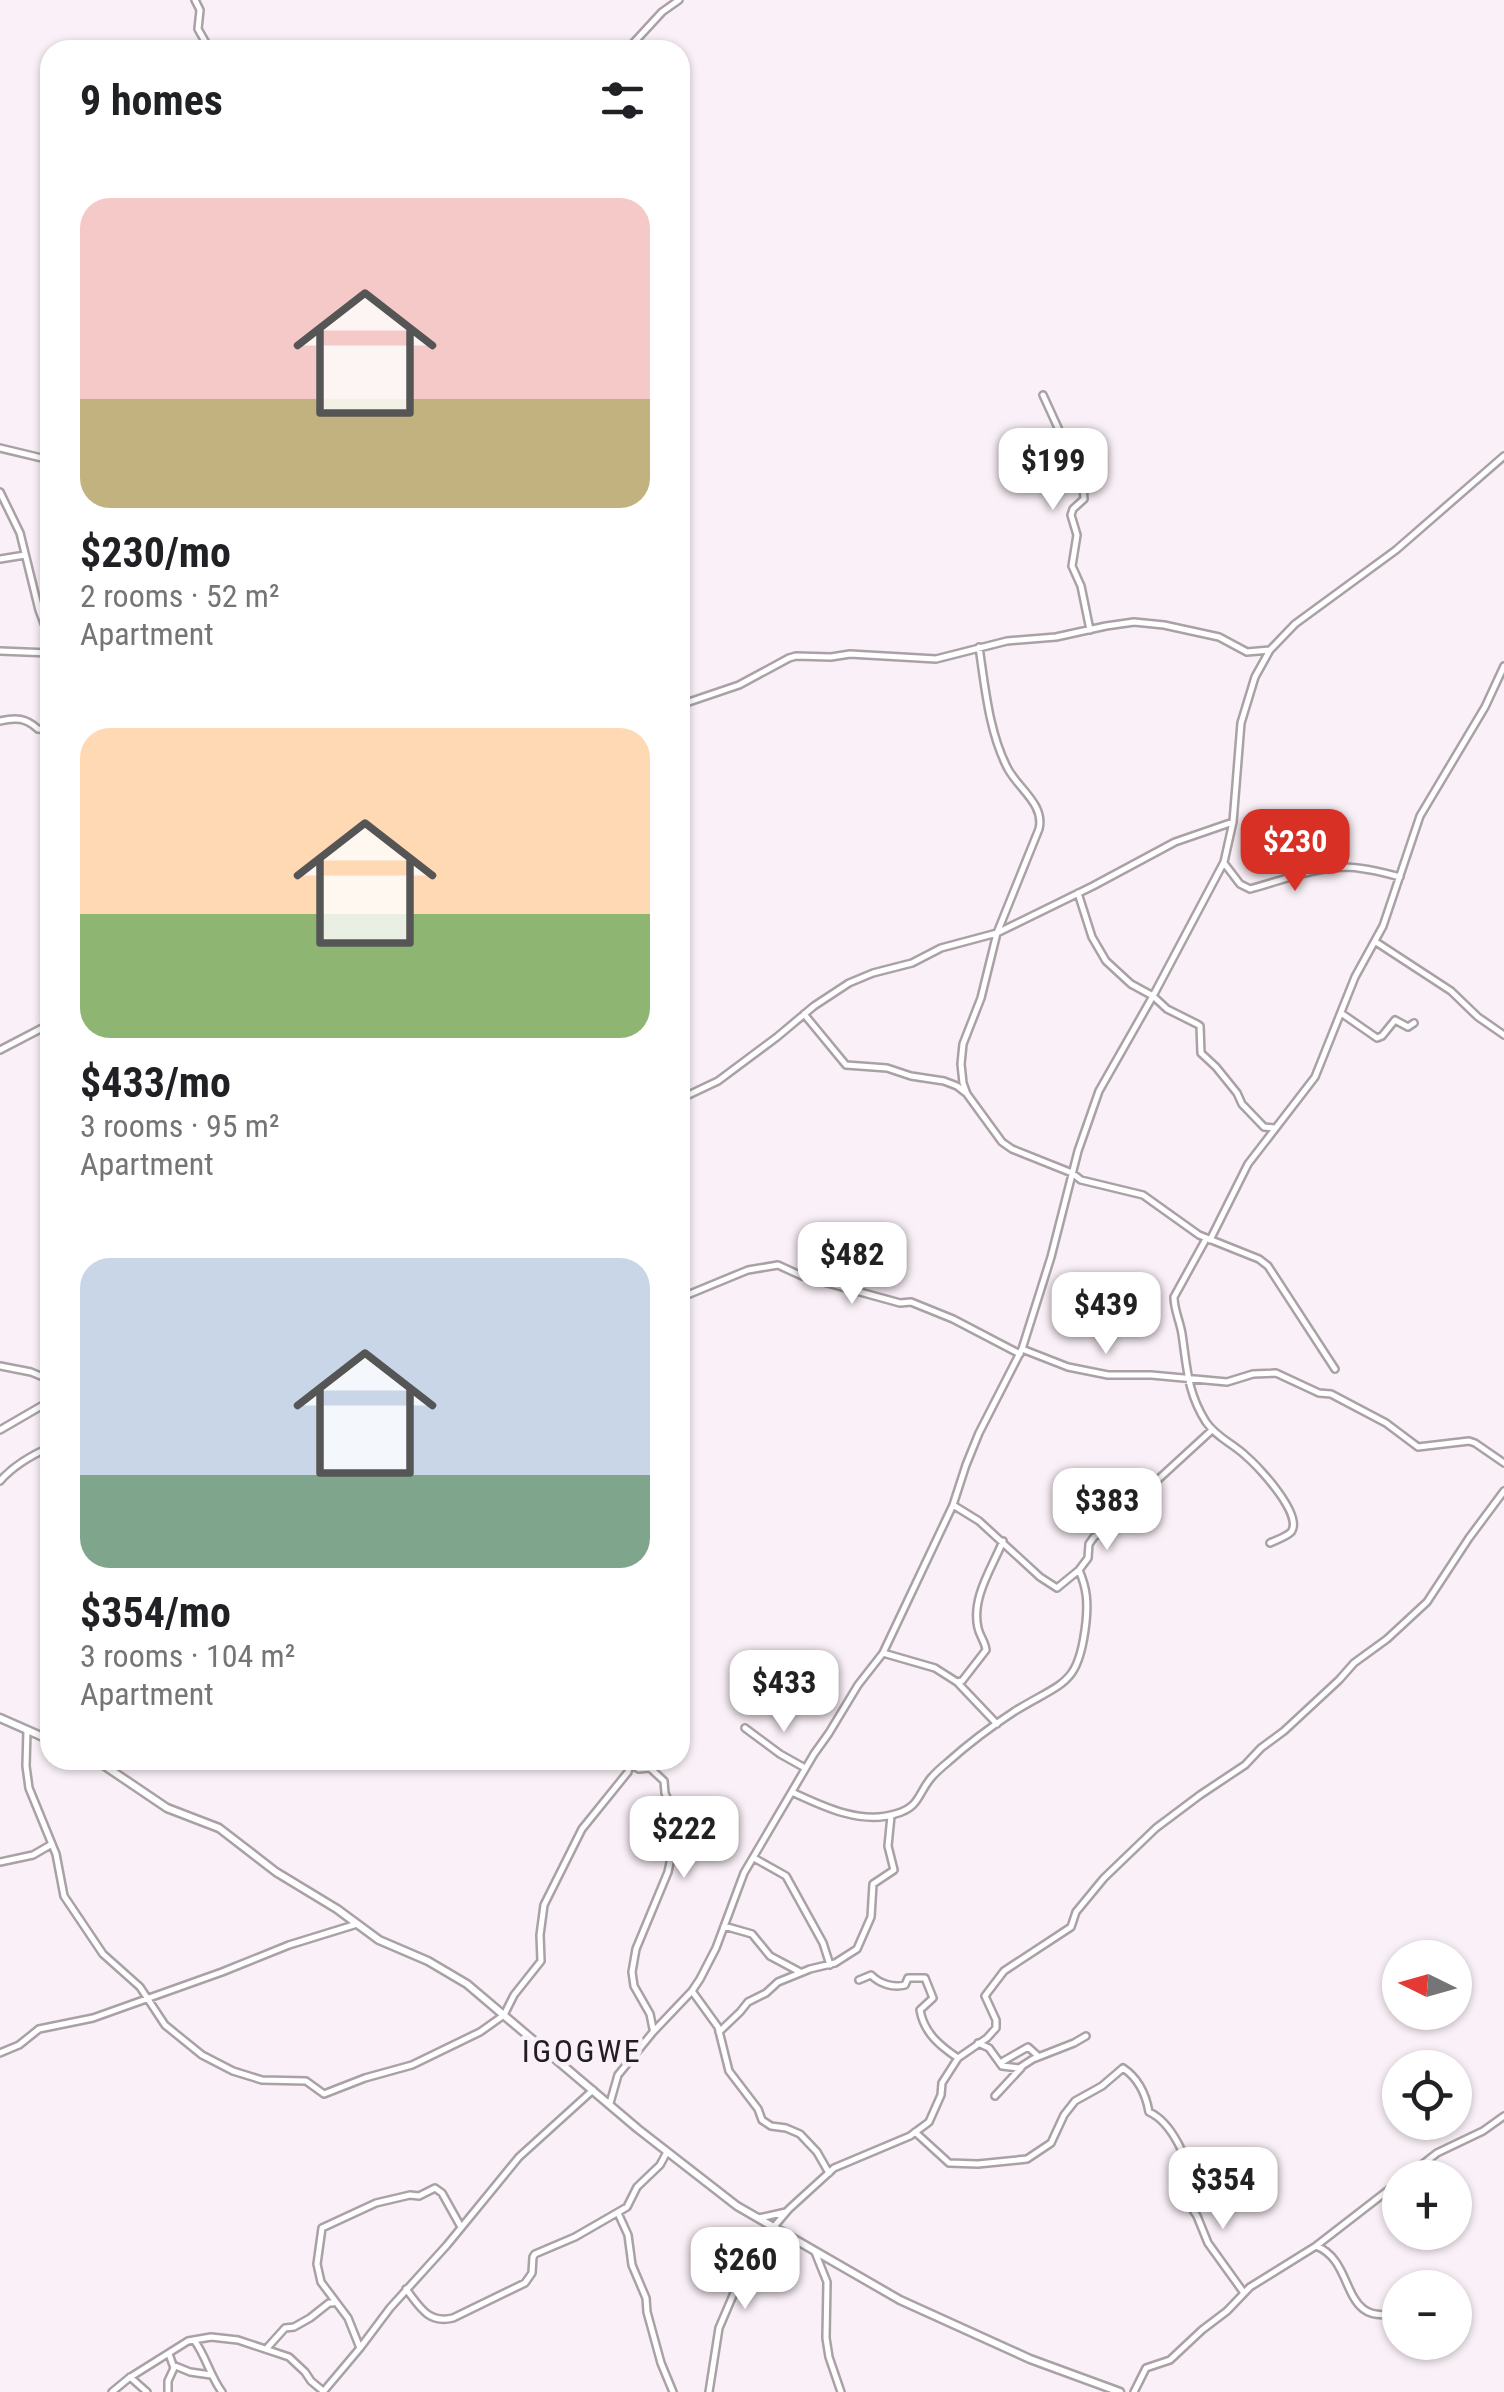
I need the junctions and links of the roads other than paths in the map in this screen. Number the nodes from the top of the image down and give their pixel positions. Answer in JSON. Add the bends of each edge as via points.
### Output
{"nodes":[{"id":1,"x":196,"y":0,"type":"edge"},
{"id":2,"x":679,"y":0,"type":"edge"},
{"id":3,"x":204,"y":40,"type":"edge"},
{"id":4,"x":636,"y":40,"type":"edge"},
{"id":5,"x":1043,"y":395,"type":"dead end"},
{"id":6,"x":0,"y":448,"type":"edge"},
{"id":7,"x":1504,"y":456,"type":"edge"},
{"id":8,"x":40,"y":458,"type":"edge"},
{"id":9,"x":0,"y":492,"type":"edge"},
{"id":10,"x":26,"y":555,"type":"junction"},
{"id":11,"x":0,"y":559,"type":"edge"},
{"id":12,"x":40,"y":613,"type":"edge"},
{"id":13,"x":1090,"y":630,"type":"junction"},
{"id":14,"x":978,"y":648,"type":"junction"},
{"id":15,"x":1270,"y":650,"type":"junction"},
{"id":16,"x":0,"y":652,"type":"edge"},
{"id":17,"x":40,"y":653,"type":"edge"},
{"id":18,"x":1504,"y":666,"type":"edge"},
{"id":19,"x":690,"y":702,"type":"edge"},
{"id":20,"x":0,"y":721,"type":"edge"},
{"id":21,"x":40,"y":729,"type":"edge"},
{"id":22,"x":1233,"y":822,"type":"junction"},
{"id":23,"x":1224,"y":863,"type":"junction"},
{"id":24,"x":1400,"y":877,"type":"junction"},
{"id":25,"x":1078,"y":892,"type":"junction"},
{"id":26,"x":997,"y":932,"type":"junction"},
{"id":27,"x":1376,"y":942,"type":"junction"},
{"id":28,"x":1153,"y":996,"type":"junction"},
{"id":29,"x":1341,"y":1013,"type":"junction"},
{"id":30,"x":804,"y":1014,"type":"junction"},
{"id":31,"x":1414,"y":1023,"type":"dead end"},
{"id":32,"x":40,"y":1029,"type":"edge"},
{"id":33,"x":1504,"y":1034,"type":"edge"},
{"id":34,"x":0,"y":1050,"type":"edge"},
{"id":35,"x":967,"y":1094,"type":"junction"},
{"id":36,"x":690,"y":1095,"type":"edge"},
{"id":37,"x":1274,"y":1128,"type":"junction"},
{"id":38,"x":1072,"y":1172,"type":"junction"},
{"id":39,"x":1208,"y":1239,"type":"junction"},
{"id":40,"x":690,"y":1294,"type":"edge"},
{"id":41,"x":1021,"y":1352,"type":"junction"},
{"id":42,"x":0,"y":1366,"type":"edge"},
{"id":43,"x":1335,"y":1369,"type":"dead end"},
{"id":44,"x":40,"y":1376,"type":"edge"},
{"id":45,"x":1186,"y":1378,"type":"junction"},
{"id":46,"x":40,"y":1408,"type":"edge"},
{"id":47,"x":0,"y":1430,"type":"edge"},
{"id":48,"x":1212,"y":1430,"type":"junction"},
{"id":49,"x":40,"y":1451,"type":"edge"},
{"id":50,"x":1504,"y":1463,"type":"edge"},
{"id":51,"x":1,"y":1479,"type":"edge"},
{"id":52,"x":1504,"y":1492,"type":"edge"},
{"id":53,"x":954,"y":1505,"type":"junction"},
{"id":54,"x":1003,"y":1542,"type":"junction"},
{"id":55,"x":1270,"y":1543,"type":"dead end"},
{"id":56,"x":1079,"y":1570,"type":"junction"},
{"id":57,"x":883,"y":1653,"type":"junction"},
{"id":58,"x":957,"y":1682,"type":"junction"},
{"id":59,"x":0,"y":1718,"type":"edge"},
{"id":60,"x":997,"y":1724,"type":"junction"},
{"id":61,"x":745,"y":1728,"type":"dead end"},
{"id":62,"x":27,"y":1730,"type":"junction"},
{"id":63,"x":40,"y":1736,"type":"edge"},
{"id":64,"x":806,"y":1768,"type":"junction"},
{"id":65,"x":111,"y":1770,"type":"edge"},
{"id":66,"x":629,"y":1770,"type":"edge"},
{"id":67,"x":652,"y":1770,"type":"edge"},
{"id":68,"x":792,"y":1792,"type":"junction"},
{"id":69,"x":892,"y":1816,"type":"junction"},
{"id":70,"x":52,"y":1844,"type":"junction"},
{"id":71,"x":754,"y":1858,"type":"junction"},
{"id":72,"x":0,"y":1862,"type":"edge"},
{"id":73,"x":357,"y":1924,"type":"junction"},
{"id":74,"x":724,"y":1926,"type":"junction"},
{"id":75,"x":830,"y":1965,"type":"junction"},
{"id":76,"x":801,"y":1972,"type":"junction"},
{"id":77,"x":859,"y":1980,"type":"dead end"},
{"id":78,"x":692,"y":1992,"type":"junction"},
{"id":79,"x":148,"y":1998,"type":"junction"},
{"id":80,"x":504,"y":2015,"type":"junction"},
{"id":81,"x":653,"y":2032,"type":"junction"},
{"id":82,"x":720,"y":2032,"type":"junction"},
{"id":83,"x":1086,"y":2036,"type":"dead end"},
{"id":84,"x":978,"y":2043,"type":"junction"},
{"id":85,"x":0,"y":2053,"type":"edge"},
{"id":86,"x":1038,"y":2056,"type":"junction"},
{"id":87,"x":958,"y":2058,"type":"junction"},
{"id":88,"x":1000,"y":2064,"type":"junction"},
{"id":89,"x":1020,"y":2068,"type":"junction"},
{"id":90,"x":594,"y":2090,"type":"junction"},
{"id":91,"x":995,"y":2096,"type":"dead end"},
{"id":92,"x":610,"y":2103,"type":"junction"},
{"id":93,"x":1504,"y":2116,"type":"edge"},
{"id":94,"x":916,"y":2132,"type":"junction"},
{"id":95,"x":668,"y":2152,"type":"junction"},
{"id":96,"x":1428,"y":2160,"type":"edge"},
{"id":97,"x":829,"y":2173,"type":"junction"},
{"id":98,"x":1193,"y":2186,"type":"dead end"},
{"id":99,"x":1179,"y":2189,"type":"dead end"},
{"id":100,"x":1382,"y":2195,"type":"edge"},
{"id":101,"x":786,"y":2212,"type":"junction"},
{"id":102,"x":618,"y":2213,"type":"junction"},
{"id":103,"x":758,"y":2219,"type":"junction"},
{"id":104,"x":461,"y":2226,"type":"junction"},
{"id":105,"x":773,"y":2227,"type":"junction"},
{"id":106,"x":758,"y":2246,"type":"junction"},
{"id":107,"x":1316,"y":2246,"type":"junction"},
{"id":108,"x":814,"y":2250,"type":"junction"},
{"id":109,"x":772,"y":2260,"type":"dead end"},
{"id":110,"x":406,"y":2289,"type":"junction"},
{"id":111,"x":1244,"y":2293,"type":"junction"},
{"id":112,"x":336,"y":2304,"type":"junction"},
{"id":113,"x":1382,"y":2316,"type":"edge"},
{"id":114,"x":194,"y":2340,"type":"junction"},
{"id":115,"x":360,"y":2348,"type":"junction"},
{"id":116,"x":266,"y":2349,"type":"junction"},
{"id":117,"x":169,"y":2354,"type":"junction"},
{"id":118,"x":173,"y":2365,"type":"junction"},
{"id":119,"x":211,"y":2376,"type":"junction"},
{"id":120,"x":130,"y":2378,"type":"junction"},
{"id":121,"x":221,"y":2390,"type":"edge"},
{"id":122,"x":112,"y":2392,"type":"edge"},
{"id":123,"x":146,"y":2392,"type":"edge"},
{"id":124,"x":168,"y":2392,"type":"edge"},
{"id":125,"x":211,"y":2392,"type":"edge"},
{"id":126,"x":323,"y":2392,"type":"edge"},
{"id":127,"x":673,"y":2392,"type":"edge"},
{"id":128,"x":709,"y":2392,"type":"edge"},
{"id":129,"x":841,"y":2392,"type":"edge"},
{"id":130,"x":1120,"y":2392,"type":"edge"},
{"id":131,"x":1134,"y":2392,"type":"edge"}],
"edges":[{"from":1,"to":3,"type":"street"},
{"from":2,"to":4,"type":"street"},
{"from":5,"to":13,"type":"street","via":[[1058,443],[1084,490],[1071,515],[1078,535],[1072,566]]},
{"from":6,"to":8,"type":"street"},
{"from":7,"to":15,"type":"street"},
{"from":9,"to":10,"type":"street"},
{"from":10,"to":11,"type":"street"},
{"from":10,"to":12,"type":"street"},
{"from":13,"to":14,"type":"street"},
{"from":13,"to":15,"type":"street","via":[[1154,623],[1219,637],[1247,652]]},
{"from":14,"to":19,"type":"street","via":[[936,659],[796,656]]},
{"from":14,"to":26,"type":"street","via":[[1002,755],[1041,817]]},
{"from":15,"to":22,"type":"street","via":[[1244,708]]},
{"from":16,"to":17,"type":"street"},
{"from":18,"to":24,"type":"street","via":[[1420,816]]},
{"from":20,"to":21,"type":"street","via":[[30,721]]},
{"from":22,"to":23,"type":"street"},
{"from":22,"to":25,"type":"street","via":[[1174,842]]},
{"from":23,"to":24,"type":"street","via":[[1250,889],[1342,867]]},
{"from":23,"to":28,"type":"street"},
{"from":24,"to":27,"type":"street"},
{"from":25,"to":26,"type":"street"},
{"from":25,"to":28,"type":"street","via":[[1100,954]]},
{"from":26,"to":30,"type":"street","via":[[862,977]]},
{"from":26,"to":35,"type":"street","via":[[961,1055]]},
{"from":27,"to":29,"type":"street"},
{"from":27,"to":33,"type":"street"},
{"from":28,"to":37,"type":"street","via":[[1198,1024],[1201,1053],[1264,1127]]},
{"from":28,"to":38,"type":"street","via":[[1098,1091]]},
{"from":29,"to":31,"type":"street","via":[[1377,1038],[1395,1020],[1408,1028]]},
{"from":29,"to":37,"type":"street","via":[[1316,1078]]},
{"from":30,"to":35,"type":"street","via":[[846,1066],[944,1081]]},
{"from":30,"to":36,"type":"street","via":[[718,1082]]},
{"from":32,"to":34,"type":"street"},
{"from":35,"to":38,"type":"street","via":[[1007,1146]]},
{"from":37,"to":39,"type":"street"},
{"from":38,"to":39,"type":"street","via":[[1143,1195]]},
{"from":38,"to":41,"type":"street"},
{"from":39,"to":43,"type":"street","via":[[1268,1266]]},
{"from":39,"to":45,"type":"street","via":[[1174,1296]]},
{"from":40,"to":41,"type":"street","via":[[778,1265],[911,1302]]},
{"from":41,"to":45,"type":"street","via":[[1096,1374]]},
{"from":41,"to":53,"type":"street","via":[[972,1450]]},
{"from":42,"to":44,"type":"street"},
{"from":45,"to":48,"type":"street"},
{"from":45,"to":50,"type":"street","via":[[1227,1382],[1276,1373],[1386,1422],[1418,1447],[1469,1441]]},
{"from":46,"to":47,"type":"street"},
{"from":48,"to":55,"type":"street","via":[[1248,1457],[1290,1508],[1291,1532]]},
{"from":48,"to":56,"type":"street","via":[[1094,1538]]},
{"from":49,"to":51,"type":"street"},
{"from":52,"to":84,"type":"street","via":[[1419,1609],[1245,1765],[1127,1854],[1078,1910],[1072,1927],[1001,1974],[985,1996],[996,2026]]},
{"from":53,"to":54,"type":"street"},
{"from":53,"to":57,"type":"street"},
{"from":54,"to":56,"type":"street","via":[[1057,1588]]},
{"from":54,"to":58,"type":"street","via":[[977,1613],[986,1650]]},
{"from":56,"to":60,"type":"street","via":[[1088,1601],[1076,1667],[1062,1684]]},
{"from":57,"to":58,"type":"street","via":[[935,1668]]},
{"from":57,"to":64,"type":"street"},
{"from":58,"to":60,"type":"street"},
{"from":59,"to":62,"type":"main road"},
{"from":60,"to":69,"type":"street","via":[[949,1760],[914,1805]]},
{"from":61,"to":64,"type":"street"},
{"from":62,"to":63,"type":"main road"},
{"from":62,"to":70,"type":"street","via":[[29,1788]]},
{"from":64,"to":68,"type":"street"},
{"from":65,"to":73,"type":"main road","via":[[166,1808],[219,1828]]},
{"from":66,"to":80,"type":"street","via":[[582,1828],[544,1905],[541,1961]]},
{"from":67,"to":81,"type":"street","via":[[662,1778],[676,1822],[668,1872],[632,1972]]},
{"from":68,"to":69,"type":"street","via":[[837,1812]]},
{"from":68,"to":71,"type":"street"},
{"from":69,"to":75,"type":"street","via":[[888,1846],[894,1872],[873,1884],[871,1917],[859,1946]]},
{"from":70,"to":72,"type":"street"},
{"from":70,"to":79,"type":"street","via":[[64,1896],[103,1954]]},
{"from":71,"to":74,"type":"street"},
{"from":71,"to":75,"type":"street","via":[[786,1876]]},
{"from":73,"to":79,"type":"street"},
{"from":73,"to":80,"type":"main road","via":[[454,1976]]},
{"from":74,"to":76,"type":"street","via":[[752,1934],[770,1956]]},
{"from":74,"to":78,"type":"street"},
{"from":75,"to":76,"type":"street"},
{"from":76,"to":82,"type":"street","via":[[749,2000]]},
{"from":77,"to":87,"type":"street","via":[[871,1974],[901,1986],[908,1978],[925,1978],[934,1998],[920,2010],[922,2019],[937,2044]]},
{"from":78,"to":81,"type":"street"},
{"from":78,"to":82,"type":"street"},
{"from":79,"to":80,"type":"street","via":[[165,2026],[216,2064],[262,2080],[306,2081],[324,2094],[426,2059]]},
{"from":79,"to":85,"type":"street","via":[[38,2030]]},
{"from":80,"to":90,"type":"main road"},
{"from":81,"to":92,"type":"street","via":[[618,2075]]},
{"from":82,"to":97,"type":"street","via":[[729,2071],[762,2120],[800,2134]]},
{"from":83,"to":86,"type":"street"},
{"from":84,"to":87,"type":"street"},
{"from":84,"to":88,"type":"street"},
{"from":86,"to":88,"type":"street","via":[[1028,2047]]},
{"from":86,"to":89,"type":"street"},
{"from":87,"to":94,"type":"street","via":[[929,2122]]},
{"from":88,"to":89,"type":"street"},
{"from":89,"to":91,"type":"street"},
{"from":90,"to":92,"type":"main road"},
{"from":90,"to":104,"type":"street","via":[[519,2157]]},
{"from":92,"to":95,"type":"main road"},
{"from":93,"to":96,"type":"street"},
{"from":94,"to":97,"type":"street"},
{"from":94,"to":98,"type":"street","via":[[949,2163],[1026,2159],[1051,2144],[1075,2101],[1124,2068],[1150,2112],[1174,2134]]},
{"from":95,"to":102,"type":"street"},
{"from":95,"to":103,"type":"main road"},
{"from":97,"to":101,"type":"street"},
{"from":99,"to":111,"type":"street"},
{"from":100,"to":107,"type":"street"},
{"from":101,"to":103,"type":"street"},
{"from":101,"to":105,"type":"street"},
{"from":102,"to":110,"type":"street","via":[[535,2254],[522,2286],[451,2319],[431,2318]]},
{"from":102,"to":127,"type":"street"},
{"from":103,"to":105,"type":"main road"},
{"from":104,"to":110,"type":"street"},
{"from":104,"to":112,"type":"street","via":[[435,2188],[376,2203],[322,2228],[317,2266]]},
{"from":105,"to":106,"type":"street"},
{"from":105,"to":108,"type":"main road"},
{"from":106,"to":109,"type":"street"},
{"from":106,"to":128,"type":"street","via":[[740,2268],[719,2328]]},
{"from":107,"to":111,"type":"street"},
{"from":107,"to":113,"type":"street","via":[[1330,2256],[1360,2306]]},
{"from":108,"to":129,"type":"street","via":[[827,2282],[826,2338]]},
{"from":108,"to":130,"type":"main road","via":[[900,2300]]},
{"from":110,"to":115,"type":"street"},
{"from":111,"to":131,"type":"street","via":[[1170,2360],[1146,2368]]},
{"from":112,"to":115,"type":"street"},
{"from":112,"to":116,"type":"street","via":[[285,2328]]},
{"from":114,"to":116,"type":"street","via":[[233,2339]]},
{"from":114,"to":117,"type":"street"},
{"from":114,"to":119,"type":"street"},
{"from":115,"to":126,"type":"street"},
{"from":116,"to":126,"type":"street","via":[[294,2360]]},
{"from":117,"to":118,"type":"street"},
{"from":117,"to":120,"type":"street"},
{"from":118,"to":119,"type":"street"},
{"from":118,"to":124,"type":"street"},
{"from":119,"to":121,"type":"street"},
{"from":120,"to":122,"type":"street"},
{"from":120,"to":123,"type":"street"},
{"from":121,"to":125,"type":"street"}]}
